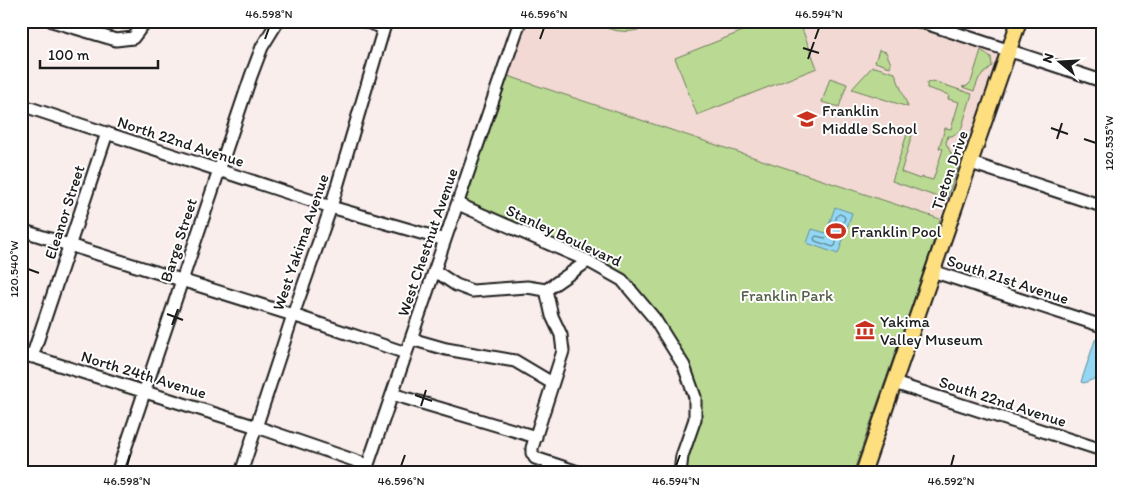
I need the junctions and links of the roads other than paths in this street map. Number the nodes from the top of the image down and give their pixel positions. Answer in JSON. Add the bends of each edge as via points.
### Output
{"nodes":[{"id":1,"x":52,"y":21,"type":"edge"},
{"id":2,"x":146,"y":21,"type":"edge"},
{"id":3,"x":278,"y":21,"type":"edge"},
{"id":4,"x":364,"y":21,"type":"edge"},
{"id":5,"x":520,"y":21,"type":"edge"},
{"id":6,"x":919,"y":21,"type":"edge"},
{"id":7,"x":1019,"y":21,"type":"edge"},
{"id":8,"x":385,"y":25,"type":"edge"},
{"id":9,"x":1008,"y":51,"type":"junction"},
{"id":10,"x":1102,"y":81,"type":"edge"},
{"id":11,"x":21,"y":105,"type":"edge"},
{"id":12,"x":107,"y":133,"type":"junction"},
{"id":13,"x":971,"y":163,"type":"junction"},
{"id":14,"x":218,"y":170,"type":"junction"},
{"id":15,"x":458,"y":204,"type":"junction"},
{"id":16,"x":1102,"y":206,"type":"edge"},
{"id":17,"x":331,"y":207,"type":"junction"},
{"id":18,"x":21,"y":230,"type":"edge"},
{"id":19,"x":445,"y":240,"type":"junction"},
{"id":20,"x":70,"y":246,"type":"junction"},
{"id":21,"x":588,"y":261,"type":"junction"},
{"id":22,"x":435,"y":271,"type":"junction"},
{"id":23,"x":932,"y":271,"type":"junction"},
{"id":24,"x":182,"y":281,"type":"junction"},
{"id":25,"x":546,"y":290,"type":"junction"},
{"id":26,"x":293,"y":315,"type":"junction"},
{"id":27,"x":1102,"y":326,"type":"edge"},
{"id":28,"x":411,"y":339,"type":"junction"},
{"id":29,"x":406,"y":354,"type":"junction"},
{"id":30,"x":27,"y":355,"type":"edge"},
{"id":31,"x":552,"y":383,"type":"junction"},
{"id":32,"x":894,"y":383,"type":"junction"},
{"id":33,"x":144,"y":392,"type":"junction"},
{"id":34,"x":392,"y":394,"type":"junction"},
{"id":35,"x":256,"y":427,"type":"junction"},
{"id":36,"x":536,"y":437,"type":"junction"},
{"id":37,"x":1102,"y":450,"type":"edge"},
{"id":38,"x":367,"y":471,"type":"edge"},
{"id":39,"x":117,"y":473,"type":"edge"},
{"id":40,"x":241,"y":473,"type":"edge"},
{"id":41,"x":581,"y":473,"type":"edge"},
{"id":42,"x":680,"y":473,"type":"edge"},
{"id":43,"x":863,"y":473,"type":"edge"}],
"edges":[{"from":1,"to":2,"type":"street","via":[[116,40],[133,38]]},
{"from":3,"to":14,"type":"street","name":"Barge Street","via":[[262,47]]},
{"from":4,"to":8,"type":"street"},
{"from":5,"to":15,"type":"street","name":"West Chestnut Avenue"},
{"from":6,"to":9,"type":"street"},
{"from":7,"to":9,"type":"main road","name":"Tieton Drive"},
{"from":8,"to":17,"type":"street","name":"West Yakima Avenue"},
{"from":9,"to":10,"type":"street"},
{"from":9,"to":13,"type":"main road","name":"Tieton Drive"},
{"from":11,"to":12,"type":"street","name":"North 22nd Avenue"},
{"from":12,"to":14,"type":"street","name":"North 22nd Avenue"},
{"from":12,"to":20,"type":"street","name":"Eleanor Street"},
{"from":13,"to":16,"type":"street"},
{"from":13,"to":23,"type":"main road","name":"Tieton Drive"},
{"from":14,"to":17,"type":"street","name":"North 22nd Avenue"},
{"from":14,"to":24,"type":"street","name":"Barge Street"},
{"from":15,"to":19,"type":"street","name":"West Chestnut Avenue"},
{"from":15,"to":21,"type":"street","name":"Stanley Boulevard"},
{"from":17,"to":19,"type":"street"},
{"from":17,"to":26,"type":"street","name":"West Yakima Avenue"},
{"from":18,"to":20,"type":"street"},
{"from":19,"to":22,"type":"street","name":"West Chestnut Avenue"},
{"from":20,"to":24,"type":"street"},
{"from":20,"to":30,"type":"street","name":"Eleanor Street"},
{"from":21,"to":25,"type":"street"},
{"from":21,"to":42,"type":"street","name":"Stanley Boulevard","via":[[622,280],[654,318],[684,366],[695,397],[695,419],[682,456]]},
{"from":22,"to":25,"type":"street","via":[[472,291],[527,287]]},
{"from":22,"to":28,"type":"street","name":"West Chestnut Avenue"},
{"from":23,"to":27,"type":"street","name":"South 21st Avenue"},
{"from":23,"to":32,"type":"main road","name":"Tieton Drive"},
{"from":24,"to":26,"type":"street"},
{"from":24,"to":33,"type":"street","name":"Barge Street"},
{"from":25,"to":31,"type":"street","via":[[563,351]]},
{"from":26,"to":29,"type":"street"},
{"from":26,"to":35,"type":"street","name":"West Yakima Avenue"},
{"from":28,"to":29,"type":"street","name":"West Chestnut Avenue"},
{"from":28,"to":31,"type":"street","via":[[446,350],[514,361]]},
{"from":29,"to":34,"type":"street","name":"West Chestnut Avenue"},
{"from":30,"to":33,"type":"street","name":"North 24th Avenue"},
{"from":31,"to":36,"type":"street"},
{"from":32,"to":37,"type":"street","name":"South 22nd Avenue"},
{"from":32,"to":43,"type":"main road","name":"Tieton Drive"},
{"from":33,"to":35,"type":"street","name":"North 24th Avenue"},
{"from":33,"to":39,"type":"street","name":"Barge Street"},
{"from":34,"to":36,"type":"street"},
{"from":34,"to":38,"type":"street","name":"West Chestnut Avenue"},
{"from":35,"to":38,"type":"street","name":"North 24th Avenue","via":[[359,462]]},
{"from":35,"to":40,"type":"street","name":"West Yakima Avenue"},
{"from":36,"to":41,"type":"street","via":[[532,448],[535,458]]}]}
